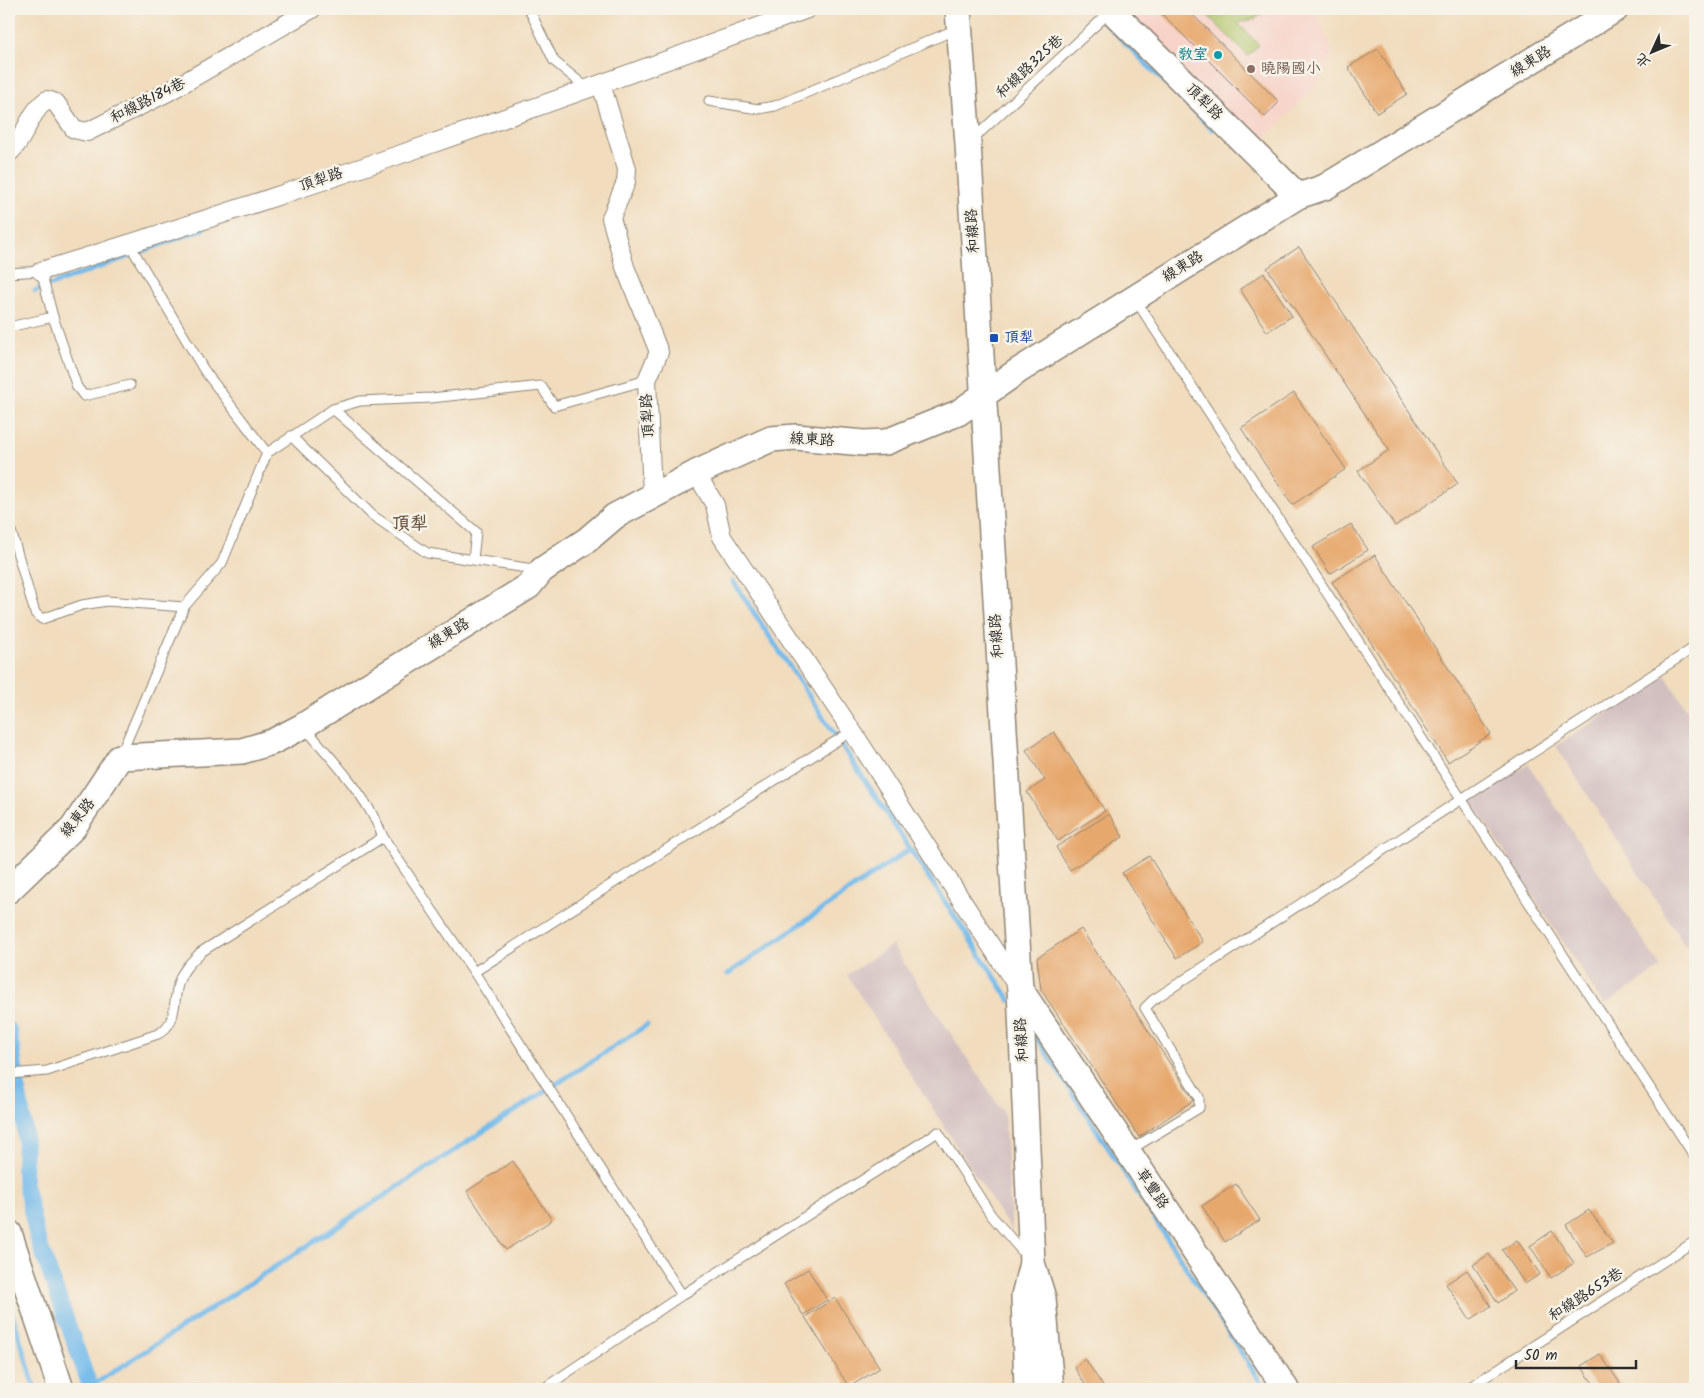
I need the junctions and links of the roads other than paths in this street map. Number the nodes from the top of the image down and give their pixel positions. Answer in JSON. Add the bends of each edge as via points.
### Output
{"nodes":[{"id":1,"x":312,"y":9,"type":"edge"},
{"id":2,"x":529,"y":9,"type":"edge"},
{"id":3,"x":807,"y":9,"type":"edge"},
{"id":4,"x":1616,"y":9,"type":"edge"},
{"id":5,"x":1111,"y":10,"type":"edge"},
{"id":6,"x":958,"y":19,"type":"edge"},
{"id":7,"x":594,"y":87,"type":"junction"},
{"id":8,"x":709,"y":101,"type":"dead end"},
{"id":9,"x":968,"y":144,"type":"junction"},
{"id":10,"x":9,"y":153,"type":"edge"},
{"id":11,"x":1298,"y":196,"type":"junction"},
{"id":12,"x":130,"y":244,"type":"junction"},
{"id":13,"x":41,"y":271,"type":"junction"},
{"id":14,"x":9,"y":272,"type":"edge"},
{"id":15,"x":1134,"y":297,"type":"junction"},
{"id":16,"x":53,"y":317,"type":"junction"},
{"id":17,"x":9,"y":328,"type":"edge"},
{"id":18,"x":647,"y":380,"type":"junction"},
{"id":19,"x":130,"y":385,"type":"dead end"},
{"id":20,"x":982,"y":397,"type":"junction"},
{"id":21,"x":333,"y":409,"type":"junction"},
{"id":22,"x":291,"y":436,"type":"junction"},
{"id":23,"x":267,"y":453,"type":"junction"},
{"id":24,"x":696,"y":473,"type":"junction"},
{"id":25,"x":652,"y":496,"type":"junction"},
{"id":26,"x":9,"y":524,"type":"edge"},
{"id":27,"x":473,"y":559,"type":"junction"},
{"id":28,"x":542,"y":570,"type":"junction"},
{"id":29,"x":184,"y":607,"type":"junction"},
{"id":30,"x":1695,"y":647,"type":"edge"},
{"id":31,"x":303,"y":726,"type":"junction"},
{"id":32,"x":852,"y":731,"type":"junction"},
{"id":33,"x":120,"y":757,"type":"junction"},
{"id":34,"x":1460,"y":800,"type":"junction"},
{"id":35,"x":383,"y":837,"type":"junction"},
{"id":36,"x":9,"y":890,"type":"edge"},
{"id":37,"x":474,"y":972,"type":"junction"},
{"id":38,"x":1020,"y":989,"type":"junction"},
{"id":39,"x":9,"y":1074,"type":"edge"},
{"id":40,"x":1127,"y":1152,"type":"junction"},
{"id":41,"x":1695,"y":1157,"type":"edge"},
{"id":42,"x":9,"y":1233,"type":"edge"},
{"id":43,"x":1695,"y":1241,"type":"edge"},
{"id":44,"x":1032,"y":1263,"type":"junction"},
{"id":45,"x":682,"y":1295,"type":"junction"},
{"id":46,"x":61,"y":1389,"type":"edge"},
{"id":47,"x":543,"y":1389,"type":"edge"},
{"id":48,"x":1028,"y":1389,"type":"edge"},
{"id":49,"x":1051,"y":1389,"type":"edge"},
{"id":50,"x":1286,"y":1389,"type":"edge"},
{"id":51,"x":1467,"y":1389,"type":"edge"}],
"edges":[{"from":1,"to":10,"type":"street","name":"和線路184巷","via":[[166,93],[87,132],[74,129],[56,103],[48,100],[31,116]]},
{"from":2,"to":7,"type":"lane","via":[[554,60]]},
{"from":3,"to":7,"type":"street","name":"頂犁路"},
{"from":4,"to":11,"type":"street","name":"線東路","via":[[1324,187]]},
{"from":5,"to":9,"type":"lane","name":"和線路325巷"},
{"from":5,"to":11,"type":"street","name":"頂犁路"},
{"from":6,"to":8,"type":"lane","via":[[776,106],[758,109]]},
{"from":6,"to":9,"type":"street","name":"和線路"},
{"from":7,"to":12,"type":"street","name":"頂犁路"},
{"from":7,"to":18,"type":"street","name":"頂犁路","via":[[627,169],[626,182],[611,218],[625,267],[659,352]]},
{"from":9,"to":20,"type":"street","name":"和線路"},
{"from":11,"to":15,"type":"street","name":"線東路"},
{"from":12,"to":13,"type":"street","name":"頂犁路"},
{"from":12,"to":23,"type":"lane","via":[[204,370]]},
{"from":13,"to":14,"type":"lane"},
{"from":13,"to":16,"type":"lane"},
{"from":15,"to":20,"type":"street","name":"線東路"},
{"from":15,"to":34,"type":"lane","via":[[1388,684]]},
{"from":16,"to":17,"type":"lane"},
{"from":16,"to":19,"type":"lane","via":[[77,387],[84,396]]},
{"from":18,"to":21,"type":"lane","via":[[554,406],[541,386],[360,402]]},
{"from":18,"to":25,"type":"street","name":"頂犁路"},
{"from":20,"to":24,"type":"street","name":"線東路","via":[[958,414],[886,442],[796,437],[771,439]]},
{"from":20,"to":38,"type":"street","name":"和線路"},
{"from":21,"to":22,"type":"lane"},
{"from":21,"to":27,"type":"lane","via":[[476,532]]},
{"from":22,"to":23,"type":"lane"},
{"from":22,"to":27,"type":"lane","via":[[372,515],[426,553]]},
{"from":23,"to":29,"type":"lane","via":[[222,563]]},
{"from":24,"to":25,"type":"street","name":"線東路"},
{"from":24,"to":32,"type":"street","via":[[714,505],[722,538]]},
{"from":25,"to":28,"type":"street","name":"線東路","via":[[615,516],[587,540]]},
{"from":26,"to":29,"type":"lane","via":[[35,613],[42,619],[82,605],[107,601]]},
{"from":27,"to":28,"type":"lane"},
{"from":28,"to":31,"type":"street","name":"線東路","via":[[528,586]]},
{"from":29,"to":33,"type":"lane"},
{"from":30,"to":34,"type":"lane"},
{"from":31,"to":33,"type":"street","name":"線東路","via":[[272,742],[242,751]]},
{"from":31,"to":35,"type":"lane","via":[[332,758],[377,820]]},
{"from":32,"to":37,"type":"lane"},
{"from":32,"to":38,"type":"street"},
{"from":33,"to":36,"type":"street","name":"線東路","via":[[73,828]]},
{"from":34,"to":40,"type":"lane","via":[[1152,1000],[1145,1008],[1198,1097],[1199,1108]]},
{"from":34,"to":41,"type":"lane"},
{"from":35,"to":37,"type":"lane"},
{"from":35,"to":39,"type":"lane","via":[[200,952],[186,967],[179,981],[168,1029],[47,1070]]},
{"from":37,"to":45,"type":"lane"},
{"from":38,"to":40,"type":"street","name":"草豐路"},
{"from":38,"to":44,"type":"street","name":"和線路"},
{"from":40,"to":50,"type":"street","name":"草豐路"},
{"from":42,"to":46,"type":"street"},
{"from":43,"to":51,"type":"lane","name":"和線路653巷"},
{"from":44,"to":45,"type":"lane","via":[[991,1215],[938,1132]]},
{"from":44,"to":48,"type":"street","name":"和線路","via":[[1024,1296]]},
{"from":44,"to":49,"type":"street","name":"和線路","via":[[1043,1298]]},
{"from":45,"to":47,"type":"lane"}]}
